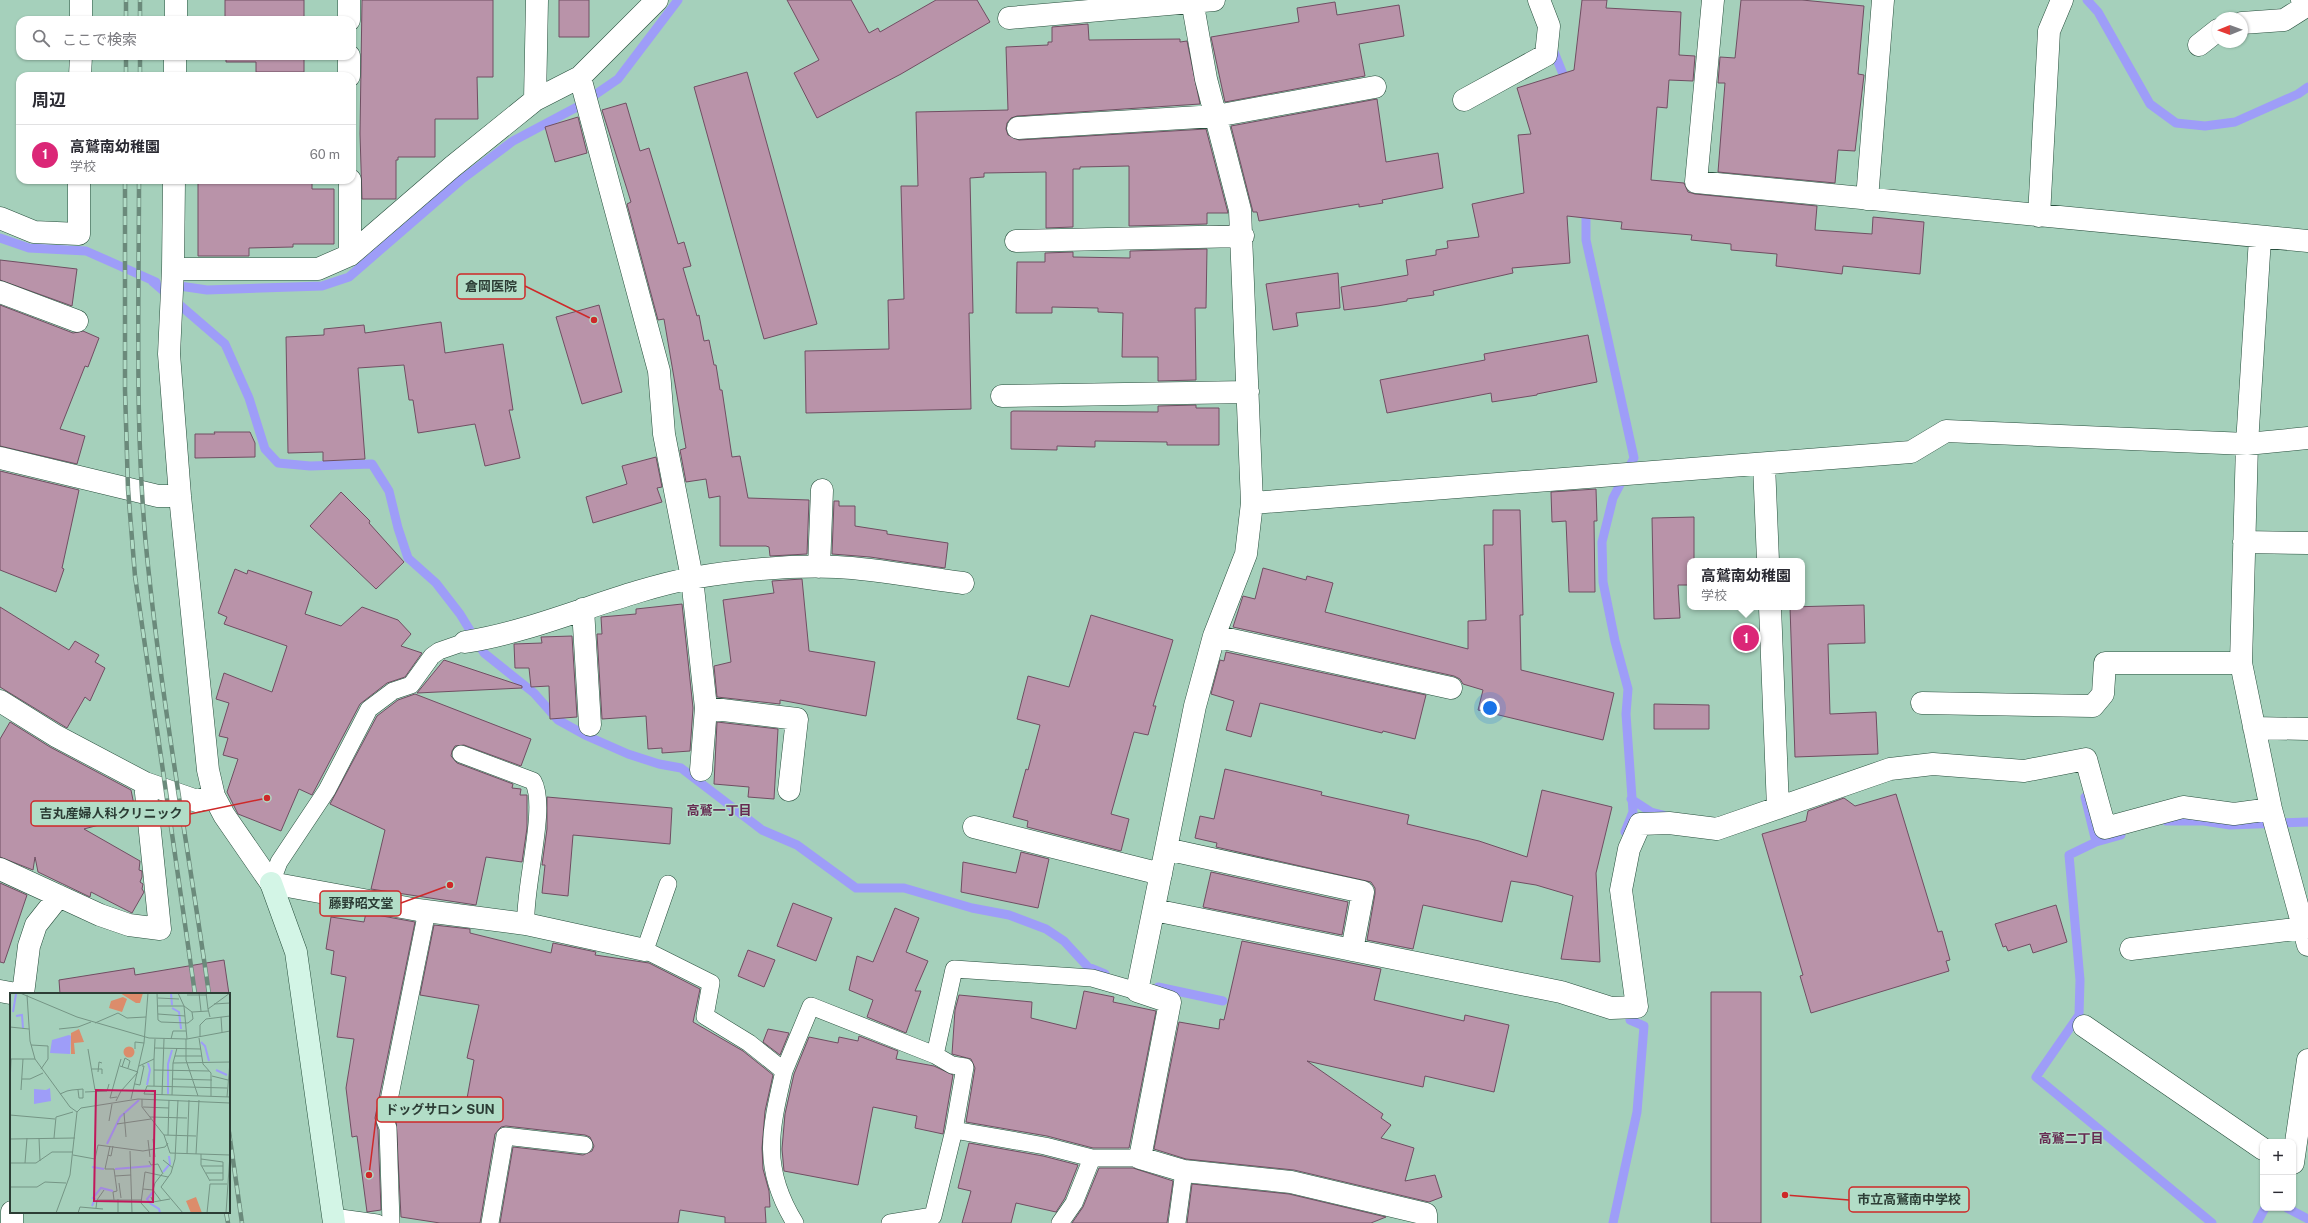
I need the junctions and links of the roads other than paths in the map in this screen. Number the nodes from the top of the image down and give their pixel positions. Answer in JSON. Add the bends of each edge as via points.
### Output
{"nodes":[{"id":1,"x":81,"y":0,"type":"edge"},
{"id":2,"x":176,"y":0,"type":"edge"},
{"id":3,"x":349,"y":0,"type":"edge"},
{"id":4,"x":537,"y":0,"type":"edge"},
{"id":5,"x":657,"y":0,"type":"edge"},
{"id":6,"x":1214,"y":0,"type":"edge"},
{"id":7,"x":1539,"y":0,"type":"edge"},
{"id":8,"x":1712,"y":0,"type":"edge"},
{"id":9,"x":1883,"y":0,"type":"edge"},
{"id":10,"x":1192,"y":1,"type":"edge"},
{"id":11,"x":2055,"y":2,"type":"edge"},
{"id":12,"x":2304,"y":6,"type":"edge"},
{"id":13,"x":81,"y":16,"type":"edge"},
{"id":14,"x":176,"y":16,"type":"edge"},
{"id":15,"x":349,"y":16,"type":"edge"},
{"id":16,"x":1009,"y":18,"type":"dead end"},
{"id":17,"x":2248,"y":23,"type":"edge"},
{"id":18,"x":2212,"y":35,"type":"edge"},
{"id":19,"x":2199,"y":45,"type":"dead end"},
{"id":20,"x":80,"y":60,"type":"edge"},
{"id":21,"x":175,"y":60,"type":"edge"},
{"id":22,"x":349,"y":60,"type":"edge"},
{"id":23,"x":80,"y":72,"type":"edge"},
{"id":24,"x":175,"y":72,"type":"edge"},
{"id":25,"x":349,"y":72,"type":"edge"},
{"id":26,"x":580,"y":77,"type":"junction"},
{"id":27,"x":1375,"y":87,"type":"dead end"},
{"id":28,"x":535,"y":100,"type":"junction"},
{"id":29,"x":1464,"y":100,"type":"dead end"},
{"id":30,"x":1216,"y":116,"type":"junction"},
{"id":31,"x":1018,"y":128,"type":"dead end"},
{"id":32,"x":79,"y":184,"type":"edge"},
{"id":33,"x":174,"y":184,"type":"edge"},
{"id":34,"x":350,"y":184,"type":"edge"},
{"id":35,"x":1867,"y":199,"type":"junction"},
{"id":36,"x":2039,"y":216,"type":"junction"},
{"id":37,"x":0,"y":218,"type":"edge"},
{"id":38,"x":1243,"y":236,"type":"junction"},
{"id":39,"x":2260,"y":238,"type":"junction"},
{"id":40,"x":1016,"y":241,"type":"dead end"},
{"id":41,"x":2308,"y":241,"type":"edge"},
{"id":42,"x":350,"y":255,"type":"junction"},
{"id":43,"x":173,"y":269,"type":"junction"},
{"id":44,"x":0,"y":292,"type":"edge"},
{"id":45,"x":77,"y":321,"type":"dead end"},
{"id":46,"x":1248,"y":392,"type":"junction"},
{"id":47,"x":1002,"y":396,"type":"dead end"},
{"id":48,"x":2308,"y":438,"type":"edge"},
{"id":49,"x":2247,"y":444,"type":"junction"},
{"id":50,"x":0,"y":458,"type":"edge"},
{"id":51,"x":1764,"y":464,"type":"junction"},
{"id":52,"x":822,"y":490,"type":"dead end"},
{"id":53,"x":180,"y":496,"type":"junction"},
{"id":54,"x":1252,"y":502,"type":"junction"},
{"id":55,"x":2244,"y":542,"type":"junction"},
{"id":56,"x":2308,"y":543,"type":"edge"},
{"id":57,"x":1768,"y":558,"type":"edge"},
{"id":58,"x":819,"y":567,"type":"junction"},
{"id":59,"x":692,"y":578,"type":"junction"},
{"id":60,"x":963,"y":583,"type":"dead end"},
{"id":61,"x":583,"y":609,"type":"junction"},
{"id":62,"x":1770,"y":610,"type":"edge"},
{"id":63,"x":1214,"y":636,"type":"junction"},
{"id":64,"x":465,"y":642,"type":"joint"},
{"id":65,"x":2241,"y":663,"type":"junction"},
{"id":66,"x":1451,"y":688,"type":"dead end"},
{"id":67,"x":1922,"y":703,"type":"dead end"},
{"id":68,"x":2,"y":708,"type":"edge"},
{"id":69,"x":706,"y":708,"type":"junction"},
{"id":70,"x":590,"y":725,"type":"dead end"},
{"id":71,"x":2254,"y":728,"type":"junction"},
{"id":72,"x":2308,"y":729,"type":"edge"},
{"id":73,"x":461,"y":754,"type":"dead end"},
{"id":74,"x":701,"y":770,"type":"dead end"},
{"id":75,"x":145,"y":783,"type":"junction"},
{"id":76,"x":789,"y":790,"type":"dead end"},
{"id":77,"x":214,"y":796,"type":"junction"},
{"id":78,"x":1778,"y":808,"type":"junction"},
{"id":79,"x":2271,"y":809,"type":"junction"},
{"id":80,"x":974,"y":827,"type":"dead end"},
{"id":81,"x":1166,"y":849,"type":"junction"},
{"id":82,"x":0,"y":869,"type":"edge"},
{"id":83,"x":1161,"y":874,"type":"junction"},
{"id":84,"x":271,"y":883,"type":"junction"},
{"id":85,"x":668,"y":884,"type":"dead end"},
{"id":86,"x":59,"y":896,"type":"junction"},
{"id":87,"x":2303,"y":907,"type":"edge"},
{"id":88,"x":1154,"y":910,"type":"junction"},
{"id":89,"x":427,"y":911,"type":"junction"},
{"id":90,"x":526,"y":924,"type":"junction"},
{"id":91,"x":2306,"y":936,"type":"edge"},
{"id":92,"x":2131,"y":949,"type":"dead end"},
{"id":93,"x":645,"y":950,"type":"junction"},
{"id":94,"x":1352,"y":950,"type":"junction"},
{"id":95,"x":0,"y":990,"type":"edge"},
{"id":96,"x":1137,"y":991,"type":"junction"},
{"id":97,"x":12,"y":993,"type":"edge"},
{"id":98,"x":23,"y":993,"type":"edge"},
{"id":99,"x":2084,"y":1026,"type":"dead end"},
{"id":100,"x":935,"y":1055,"type":"junction"},
{"id":101,"x":2308,"y":1060,"type":"edge"},
{"id":102,"x":784,"y":1071,"type":"junction"},
{"id":103,"x":954,"y":1130,"type":"junction"},
{"id":104,"x":2296,"y":1142,"type":"edge"},
{"id":105,"x":584,"y":1146,"type":"dead end"},
{"id":106,"x":2260,"y":1146,"type":"edge"},
{"id":107,"x":1092,"y":1158,"type":"junction"},
{"id":108,"x":1140,"y":1158,"type":"junction"},
{"id":109,"x":2296,"y":1168,"type":"edge"},
{"id":110,"x":2308,"y":1169,"type":"edge"},
{"id":111,"x":1184,"y":1171,"type":"junction"},
{"id":112,"x":334,"y":1220,"type":"edge"},
{"id":113,"x":934,"y":1220,"type":"edge"},
{"id":114,"x":377,"y":1223,"type":"edge"},
{"id":115,"x":391,"y":1223,"type":"edge"},
{"id":116,"x":490,"y":1223,"type":"edge"},
{"id":117,"x":795,"y":1223,"type":"edge"},
{"id":118,"x":890,"y":1223,"type":"edge"},
{"id":119,"x":1060,"y":1223,"type":"edge"},
{"id":120,"x":1177,"y":1223,"type":"edge"},
{"id":121,"x":1426,"y":1223,"type":"edge"}],
"edges":[{"from":1,"to":13,"type":"street"},
{"from":2,"to":14,"type":"street"},
{"from":3,"to":15,"type":"street"},
{"from":4,"to":28,"type":"street"},
{"from":5,"to":26,"type":"street"},
{"from":6,"to":10,"type":"street"},
{"from":7,"to":29,"type":"street","via":[[1549,26],[1546,55]]},
{"from":8,"to":35,"type":"street","via":[[1696,182]]},
{"from":9,"to":35,"type":"street"},
{"from":10,"to":16,"type":"street"},
{"from":10,"to":30,"type":"street","via":[[1206,79]]},
{"from":11,"to":36,"type":"street","via":[[2049,31]]},
{"from":12,"to":17,"type":"street","via":[[2284,20]]},
{"from":18,"to":19,"type":"street"},
{"from":20,"to":23,"type":"street"},
{"from":21,"to":24,"type":"street"},
{"from":22,"to":25,"type":"street"},
{"from":26,"to":28,"type":"street"},
{"from":26,"to":59,"type":"street","via":[[659,371],[664,434]]},
{"from":27,"to":30,"type":"street"},
{"from":28,"to":42,"type":"street","via":[[452,166]]},
{"from":30,"to":31,"type":"street"},
{"from":30,"to":38,"type":"street","via":[[1240,210]]},
{"from":32,"to":37,"type":"street","via":[[79,234],[34,232]]},
{"from":33,"to":43,"type":"street"},
{"from":34,"to":42,"type":"street"},
{"from":35,"to":36,"type":"street"},
{"from":36,"to":39,"type":"street"},
{"from":38,"to":40,"type":"street"},
{"from":38,"to":46,"type":"street"},
{"from":39,"to":41,"type":"street"},
{"from":39,"to":49,"type":"street"},
{"from":42,"to":43,"type":"street","via":[[318,269]]},
{"from":43,"to":53,"type":"street","via":[[169,354]]},
{"from":44,"to":45,"type":"street"},
{"from":46,"to":47,"type":"street"},
{"from":46,"to":54,"type":"street"},
{"from":48,"to":49,"type":"street"},
{"from":49,"to":51,"type":"street","via":[[1946,431],[1911,452]]},
{"from":49,"to":55,"type":"street"},
{"from":50,"to":53,"type":"street","via":[[158,496]]},
{"from":51,"to":54,"type":"street"},
{"from":51,"to":57,"type":"street"},
{"from":52,"to":58,"type":"street"},
{"from":53,"to":77,"type":"street","via":[[208,770]]},
{"from":54,"to":63,"type":"street","via":[[1246,554]]},
{"from":55,"to":56,"type":"street"},
{"from":55,"to":65,"type":"street"},
{"from":58,"to":59,"type":"street","via":[[792,566]]},
{"from":58,"to":60,"type":"street","via":[[839,567]]},
{"from":59,"to":61,"type":"street"},
{"from":59,"to":69,"type":"street"},
{"from":61,"to":64,"type":"street","via":[[492,638]]},
{"from":61,"to":70,"type":"street"},
{"from":62,"to":78,"type":"street"},
{"from":63,"to":66,"type":"street"},
{"from":63,"to":81,"type":"street","via":[[1195,706]]},
{"from":64,"to":84,"type":"lane","via":[[432,656],[411,686],[393,691],[369,709],[327,790],[279,862]]},
{"from":65,"to":67,"type":"street","via":[[2105,663],[2103,694],[2093,706]]},
{"from":65,"to":71,"type":"street"},
{"from":68,"to":75,"type":"street"},
{"from":69,"to":74,"type":"street"},
{"from":69,"to":76,"type":"street","via":[[798,719]]},
{"from":71,"to":72,"type":"street"},
{"from":71,"to":79,"type":"street"},
{"from":73,"to":90,"type":"lane","via":[[533,781],[538,789],[535,839],[525,910]]},
{"from":75,"to":77,"type":"street","via":[[197,801]]},
{"from":75,"to":86,"type":"street","via":[[160,929],[129,925]]},
{"from":77,"to":84,"type":"street","via":[[224,815]]},
{"from":78,"to":79,"type":"street","via":[[1890,768],[1933,764],[2024,771],[2086,759],[2104,828],[2183,807],[2234,814]]},
{"from":78,"to":94,"type":"street","via":[[1717,829],[1669,823],[1640,824],[1629,849],[1621,890],[1638,1006],[1611,1008],[1561,992]]},
{"from":79,"to":87,"type":"street"},
{"from":80,"to":83,"type":"street"},
{"from":81,"to":83,"type":"street"},
{"from":81,"to":94,"type":"street","via":[[1363,892]]},
{"from":82,"to":86,"type":"street"},
{"from":83,"to":88,"type":"street"},
{"from":84,"to":89,"type":"street"},
{"from":84,"to":112,"type":"street","via":[[296,952]]},
{"from":85,"to":93,"type":"lane"},
{"from":86,"to":98,"type":"street","via":[[36,925],[29,946]]},
{"from":87,"to":91,"type":"street"},
{"from":88,"to":94,"type":"street"},
{"from":88,"to":96,"type":"street"},
{"from":89,"to":90,"type":"street"},
{"from":89,"to":115,"type":"lane","via":[[385,1120],[388,1128]]},
{"from":90,"to":93,"type":"street"},
{"from":91,"to":92,"type":"street"},
{"from":93,"to":102,"type":"lane","via":[[711,983],[706,1016],[749,1043]]},
{"from":95,"to":97,"type":"street"},
{"from":96,"to":100,"type":"lane","via":[[1092,978],[954,970]]},
{"from":96,"to":108,"type":"street","via":[[1170,1002]]},
{"from":99,"to":106,"type":"street"},
{"from":100,"to":102,"type":"lane","via":[[811,1006]]},
{"from":100,"to":103,"type":"lane","via":[[952,1064],[965,1067]]},
{"from":101,"to":104,"type":"street"},
{"from":102,"to":117,"type":"lane","via":[[773,1120],[771,1165],[781,1201]]},
{"from":103,"to":107,"type":"lane","via":[[1045,1146]]},
{"from":103,"to":113,"type":"lane"},
{"from":105,"to":116,"type":"lane","via":[[505,1136]]},
{"from":107,"to":108,"type":"lane"},
{"from":107,"to":119,"type":"lane","via":[[1074,1203]]},
{"from":108,"to":111,"type":"street"},
{"from":109,"to":110,"type":"street"},
{"from":111,"to":120,"type":"lane"},
{"from":111,"to":121,"type":"street","via":[[1291,1182],[1426,1214]]},
{"from":112,"to":114,"type":"lane"},
{"from":113,"to":118,"type":"lane"}]}
